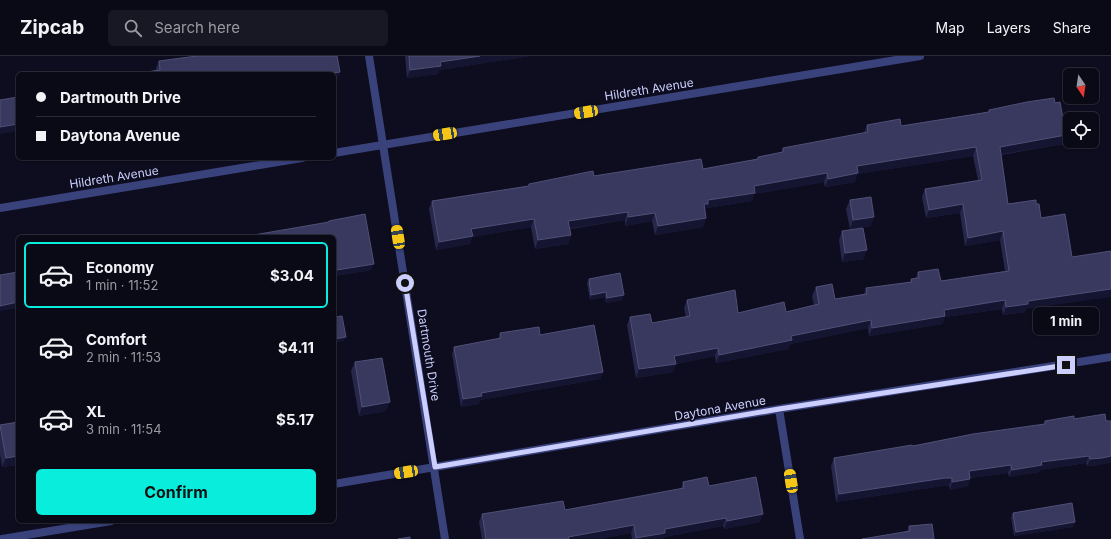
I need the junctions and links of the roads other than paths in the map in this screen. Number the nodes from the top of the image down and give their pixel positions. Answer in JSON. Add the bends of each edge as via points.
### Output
{"nodes":[{"id":1,"x":369,"y":56,"type":"edge"},
{"id":2,"x":920,"y":56,"type":"edge"},
{"id":3,"x":383,"y":145,"type":"junction"},
{"id":4,"x":336,"y":153,"type":"edge"},
{"id":5,"x":290,"y":160,"type":"edge"},
{"id":6,"x":0,"y":208,"type":"edge"},
{"id":7,"x":1111,"y":357,"type":"edge"},
{"id":8,"x":779,"y":409,"type":"junction"},
{"id":9,"x":435,"y":467,"type":"junction"},
{"id":10,"x":336,"y":484,"type":"edge"},
{"id":11,"x":99,"y":523,"type":"edge"},
{"id":12,"x":2,"y":539,"type":"edge"},
{"id":13,"x":445,"y":539,"type":"edge"},
{"id":14,"x":800,"y":539,"type":"edge"}],
"edges":[{"from":1,"to":3,"type":"street","name":"Dartmouth Drive"},
{"from":2,"to":3,"type":"street","name":"Hildreth Avenue"},
{"from":3,"to":4,"type":"street","name":"Hildreth Avenue"},
{"from":3,"to":9,"type":"street","name":"Dartmouth Drive"},
{"from":5,"to":6,"type":"street","name":"Hildreth Avenue"},
{"from":7,"to":8,"type":"street","name":"Daytona Avenue"},
{"from":8,"to":9,"type":"street","name":"Daytona Avenue"},
{"from":8,"to":14,"type":"street"},
{"from":9,"to":10,"type":"street","name":"Daytona Avenue"},
{"from":9,"to":13,"type":"street","name":"Dartmouth Drive"},
{"from":11,"to":12,"type":"street"}]}
